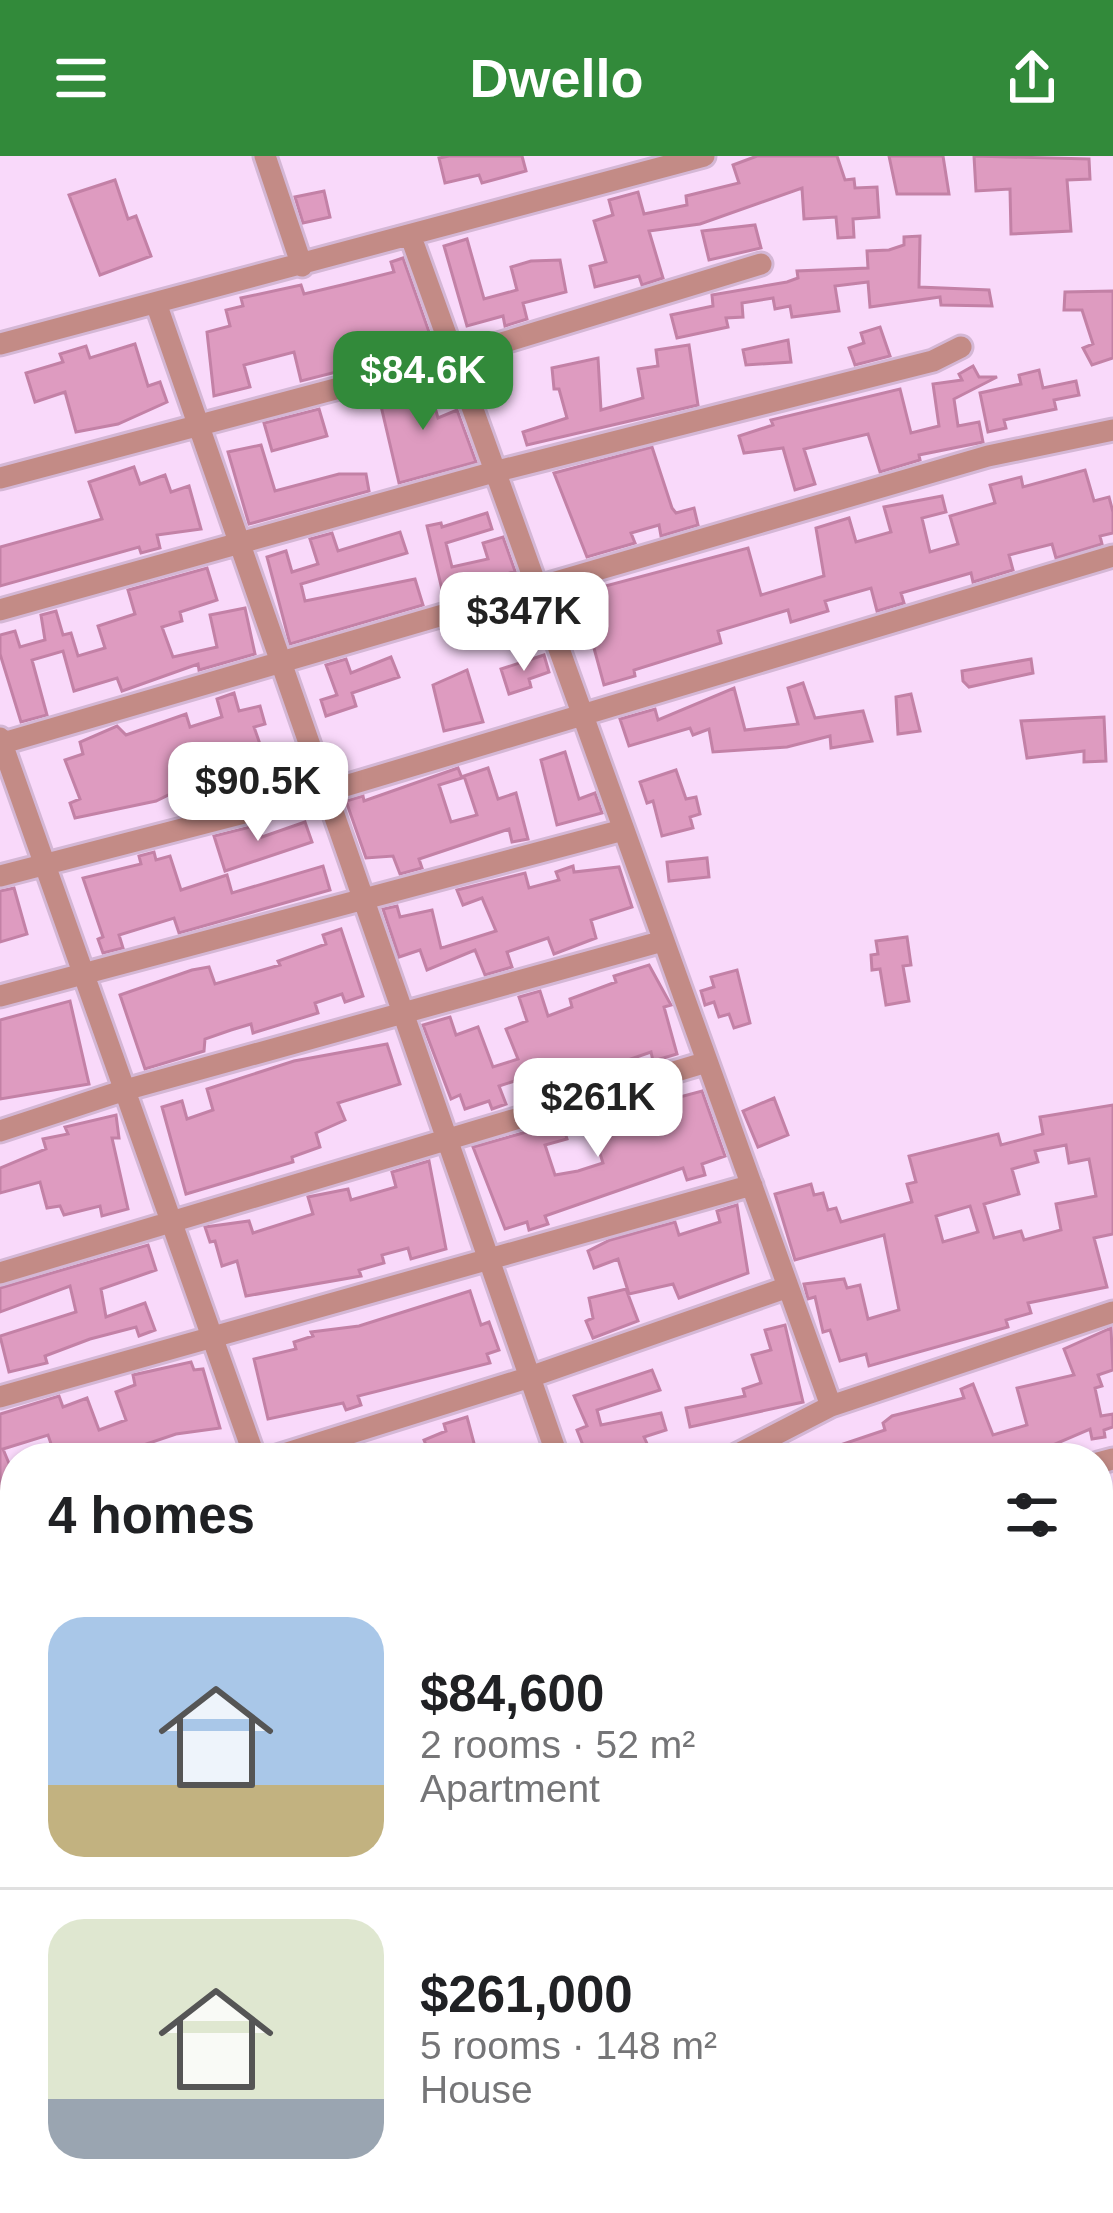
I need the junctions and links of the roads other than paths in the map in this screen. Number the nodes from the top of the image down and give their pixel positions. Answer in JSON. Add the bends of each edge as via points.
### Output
{"nodes":[{"id":1,"x":265,"y":156,"type":"edge"},
{"id":2,"x":704,"y":156,"type":"edge"},
{"id":3,"x":411,"y":236,"type":"junction"},
{"id":4,"x":761,"y":264,"type":"dead end"},
{"id":5,"x":302,"y":266,"type":"junction"},
{"id":6,"x":157,"y":307,"type":"junction"},
{"id":7,"x":0,"y":344,"type":"edge"},
{"id":8,"x":961,"y":347,"type":"dead end"},
{"id":9,"x":452,"y":358,"type":"junction"},
{"id":10,"x":199,"y":427,"type":"junction"},
{"id":11,"x":1113,"y":430,"type":"edge"},
{"id":12,"x":494,"y":472,"type":"junction"},
{"id":13,"x":0,"y":478,"type":"edge"},
{"id":14,"x":237,"y":542,"type":"junction"},
{"id":15,"x":1113,"y":556,"type":"edge"},
{"id":16,"x":537,"y":592,"type":"junction"},
{"id":17,"x":0,"y":610,"type":"edge"},
{"id":18,"x":280,"y":665,"type":"junction"},
{"id":19,"x":581,"y":713,"type":"junction"},
{"id":20,"x":1,"y":742,"type":"edge"},
{"id":21,"x":325,"y":792,"type":"junction"},
{"id":22,"x":623,"y":830,"type":"junction"},
{"id":23,"x":44,"y":862,"type":"junction"},
{"id":24,"x":0,"y":876,"type":"edge"},
{"id":25,"x":363,"y":899,"type":"junction"},
{"id":26,"x":663,"y":940,"type":"junction"},
{"id":27,"x":82,"y":970,"type":"junction"},
{"id":28,"x":0,"y":996,"type":"edge"},
{"id":29,"x":402,"y":1012,"type":"junction"},
{"id":30,"x":707,"y":1062,"type":"junction"},
{"id":31,"x":125,"y":1090,"type":"junction"},
{"id":32,"x":0,"y":1131,"type":"edge"},
{"id":33,"x":446,"y":1138,"type":"junction"},
{"id":34,"x":752,"y":1185,"type":"junction"},
{"id":35,"x":172,"y":1223,"type":"junction"},
{"id":36,"x":490,"y":1263,"type":"junction"},
{"id":37,"x":0,"y":1273,"type":"edge"},
{"id":38,"x":788,"y":1287,"type":"junction"},
{"id":39,"x":1113,"y":1312,"type":"edge"},
{"id":40,"x":212,"y":1334,"type":"junction"},
{"id":41,"x":530,"y":1377,"type":"junction"},
{"id":42,"x":0,"y":1397,"type":"edge"},
{"id":43,"x":831,"y":1406,"type":"junction"},
{"id":44,"x":250,"y":1443,"type":"edge"},
{"id":45,"x":319,"y":1443,"type":"edge"},
{"id":46,"x":553,"y":1443,"type":"edge"},
{"id":47,"x":759,"y":1443,"type":"edge"}],
"edges":[{"from":1,"to":5,"type":"street"},
{"from":2,"to":3,"type":"street"},
{"from":3,"to":5,"type":"street"},
{"from":3,"to":9,"type":"street"},
{"from":4,"to":9,"type":"street"},
{"from":5,"to":6,"type":"street"},
{"from":6,"to":7,"type":"street"},
{"from":6,"to":10,"type":"street"},
{"from":8,"to":12,"type":"street","via":[[933,361]]},
{"from":9,"to":10,"type":"street"},
{"from":9,"to":12,"type":"street"},
{"from":10,"to":13,"type":"street"},
{"from":10,"to":14,"type":"street"},
{"from":11,"to":16,"type":"street","via":[[988,456]]},
{"from":12,"to":14,"type":"street"},
{"from":12,"to":16,"type":"street"},
{"from":14,"to":17,"type":"street"},
{"from":14,"to":18,"type":"street"},
{"from":15,"to":19,"type":"street"},
{"from":16,"to":18,"type":"street"},
{"from":16,"to":19,"type":"street"},
{"from":18,"to":20,"type":"street"},
{"from":18,"to":21,"type":"street"},
{"from":19,"to":21,"type":"street"},
{"from":19,"to":22,"type":"street"},
{"from":20,"to":23,"type":"street"},
{"from":21,"to":23,"type":"street"},
{"from":21,"to":25,"type":"street"},
{"from":22,"to":25,"type":"street"},
{"from":22,"to":26,"type":"street"},
{"from":23,"to":24,"type":"street"},
{"from":23,"to":27,"type":"street"},
{"from":25,"to":27,"type":"street"},
{"from":25,"to":29,"type":"street"},
{"from":26,"to":29,"type":"street"},
{"from":26,"to":30,"type":"street"},
{"from":27,"to":28,"type":"street"},
{"from":27,"to":31,"type":"street"},
{"from":29,"to":31,"type":"street"},
{"from":29,"to":33,"type":"street"},
{"from":30,"to":33,"type":"street"},
{"from":30,"to":34,"type":"street"},
{"from":31,"to":32,"type":"street"},
{"from":31,"to":35,"type":"street"},
{"from":33,"to":35,"type":"street"},
{"from":33,"to":36,"type":"street"},
{"from":34,"to":36,"type":"street"},
{"from":34,"to":38,"type":"street"},
{"from":35,"to":37,"type":"street"},
{"from":35,"to":40,"type":"street"},
{"from":36,"to":40,"type":"street"},
{"from":36,"to":41,"type":"street"},
{"from":38,"to":41,"type":"street"},
{"from":38,"to":43,"type":"street"},
{"from":39,"to":43,"type":"street"},
{"from":40,"to":42,"type":"street"},
{"from":40,"to":44,"type":"street"},
{"from":41,"to":45,"type":"street"},
{"from":41,"to":46,"type":"street"},
{"from":43,"to":47,"type":"street"}]}
